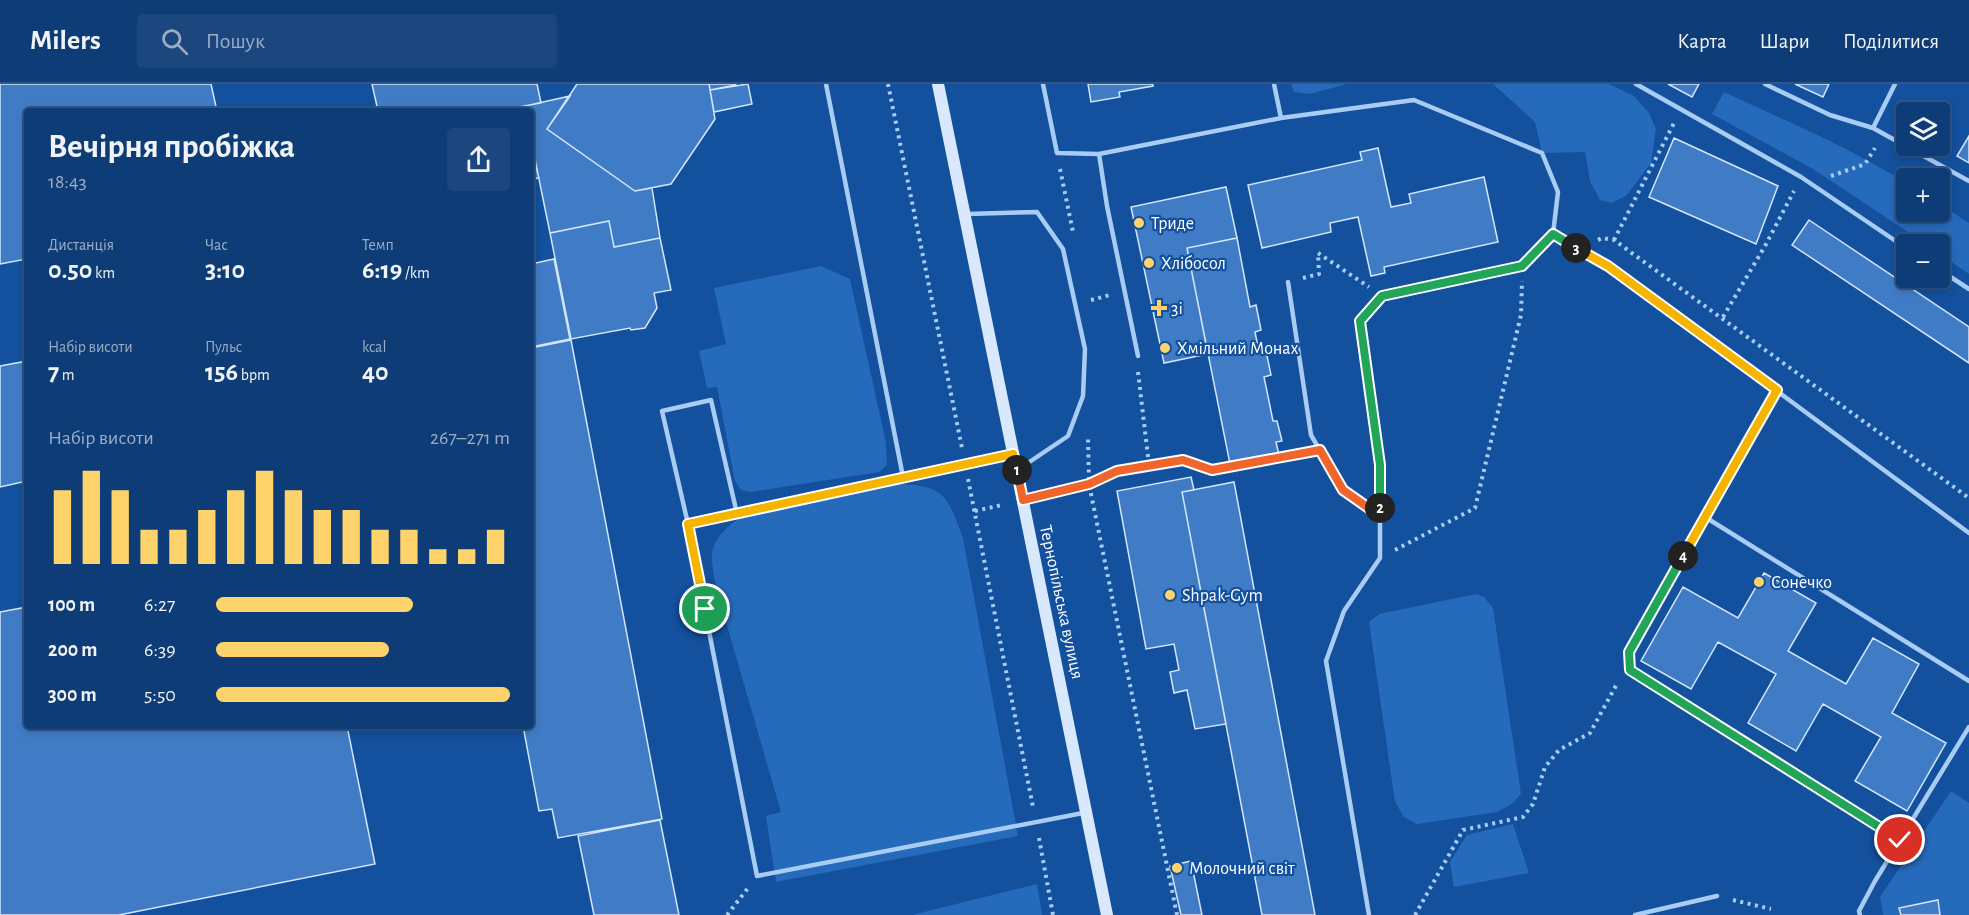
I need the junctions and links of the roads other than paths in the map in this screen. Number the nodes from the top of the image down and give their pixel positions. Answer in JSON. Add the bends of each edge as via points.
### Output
{"nodes":[{"id":1,"x":826,"y":84,"type":"edge"},
{"id":2,"x":938,"y":84,"type":"edge"},
{"id":3,"x":1043,"y":84,"type":"edge"},
{"id":4,"x":1274,"y":84,"type":"edge"},
{"id":5,"x":1635,"y":84,"type":"edge"},
{"id":6,"x":1766,"y":84,"type":"edge"},
{"id":7,"x":1895,"y":84,"type":"edge"},
{"id":8,"x":1281,"y":118,"type":"junction"},
{"id":9,"x":1873,"y":128,"type":"junction"},
{"id":10,"x":1099,"y":154,"type":"junction"},
{"id":11,"x":1969,"y":181,"type":"edge"},
{"id":12,"x":965,"y":214,"type":"junction"},
{"id":13,"x":1553,"y":234,"type":"junction"},
{"id":14,"x":1896,"y":241,"type":"edge"},
{"id":15,"x":1950,"y":277,"type":"edge"},
{"id":16,"x":1288,"y":282,"type":"dead end"},
{"id":17,"x":1969,"y":289,"type":"edge"},
{"id":18,"x":1138,"y":356,"type":"dead end"},
{"id":19,"x":1777,"y":390,"type":"junction"},
{"id":20,"x":1013,"y":454,"type":"junction"},
{"id":21,"x":1017,"y":470,"type":"junction"},
{"id":22,"x":903,"y":477,"type":"junction"},
{"id":23,"x":737,"y":514,"type":"junction"},
{"id":24,"x":1380,"y":516,"type":"junction"},
{"id":25,"x":1705,"y":517,"type":"junction"},
{"id":26,"x":688,"y":524,"type":"junction"},
{"id":27,"x":1969,"y":533,"type":"edge"},
{"id":28,"x":1969,"y":681,"type":"edge"},
{"id":29,"x":1969,"y":727,"type":"edge"},
{"id":30,"x":1086,"y":812,"type":"junction"},
{"id":31,"x":1900,"y":840,"type":"junction"},
{"id":32,"x":1718,"y":896,"type":"road end"},
{"id":33,"x":1107,"y":915,"type":"edge"},
{"id":34,"x":1369,"y":915,"type":"edge"},
{"id":35,"x":1635,"y":915,"type":"edge"},
{"id":36,"x":1860,"y":915,"type":"edge"}],
"edges":[{"from":1,"to":22,"type":"lane"},
{"from":2,"to":12,"type":"main road","name":"Тернопільська вулиця"},
{"from":3,"to":10,"type":"lane","via":[[1057,153]]},
{"from":4,"to":8,"type":"lane"},
{"from":5,"to":14,"type":"lane","via":[[1801,177]]},
{"from":6,"to":9,"type":"lane","via":[[1830,115]]},
{"from":7,"to":9,"type":"lane"},
{"from":8,"to":10,"type":"lane"},
{"from":8,"to":13,"type":"lane","via":[[1414,100],[1489,130],[1542,153],[1558,192]]},
{"from":9,"to":11,"type":"lane"},
{"from":10,"to":18,"type":"lane"},
{"from":12,"to":20,"type":"main road","name":"Тернопільська вулиця"},
{"from":12,"to":21,"type":"lane","via":[[1037,212],[1063,249],[1085,349],[1083,396],[1068,436]]},
{"from":13,"to":19,"type":"lane","via":[[1608,266]]},
{"from":13,"to":24,"type":"lane","via":[[1522,266],[1382,296],[1360,321],[1380,465]]},
{"from":15,"to":17,"type":"lane"},
{"from":16,"to":24,"type":"lane","via":[[1311,435],[1343,490]]},
{"from":19,"to":25,"type":"lane"},
{"from":19,"to":27,"type":"lane"},
{"from":20,"to":21,"type":"main road","name":"Тернопільська вулиця"},
{"from":20,"to":22,"type":"lane"},
{"from":21,"to":30,"type":"main road","name":"Тернопільська вулиця"},
{"from":22,"to":23,"type":"lane"},
{"from":23,"to":26,"type":"lane"},
{"from":23,"to":26,"type":"lane","via":[[711,400],[701,402],[662,411]]},
{"from":24,"to":34,"type":"lane","via":[[1380,558],[1344,611],[1326,662]]},
{"from":25,"to":28,"type":"lane"},
{"from":25,"to":31,"type":"lane","via":[[1629,652],[1630,670]]},
{"from":26,"to":30,"type":"lane","via":[[757,876]]},
{"from":29,"to":31,"type":"lane"},
{"from":30,"to":33,"type":"main road","name":"Тернопільська вулиця"},
{"from":31,"to":36,"type":"lane"},
{"from":32,"to":35,"type":"lane"}]}
